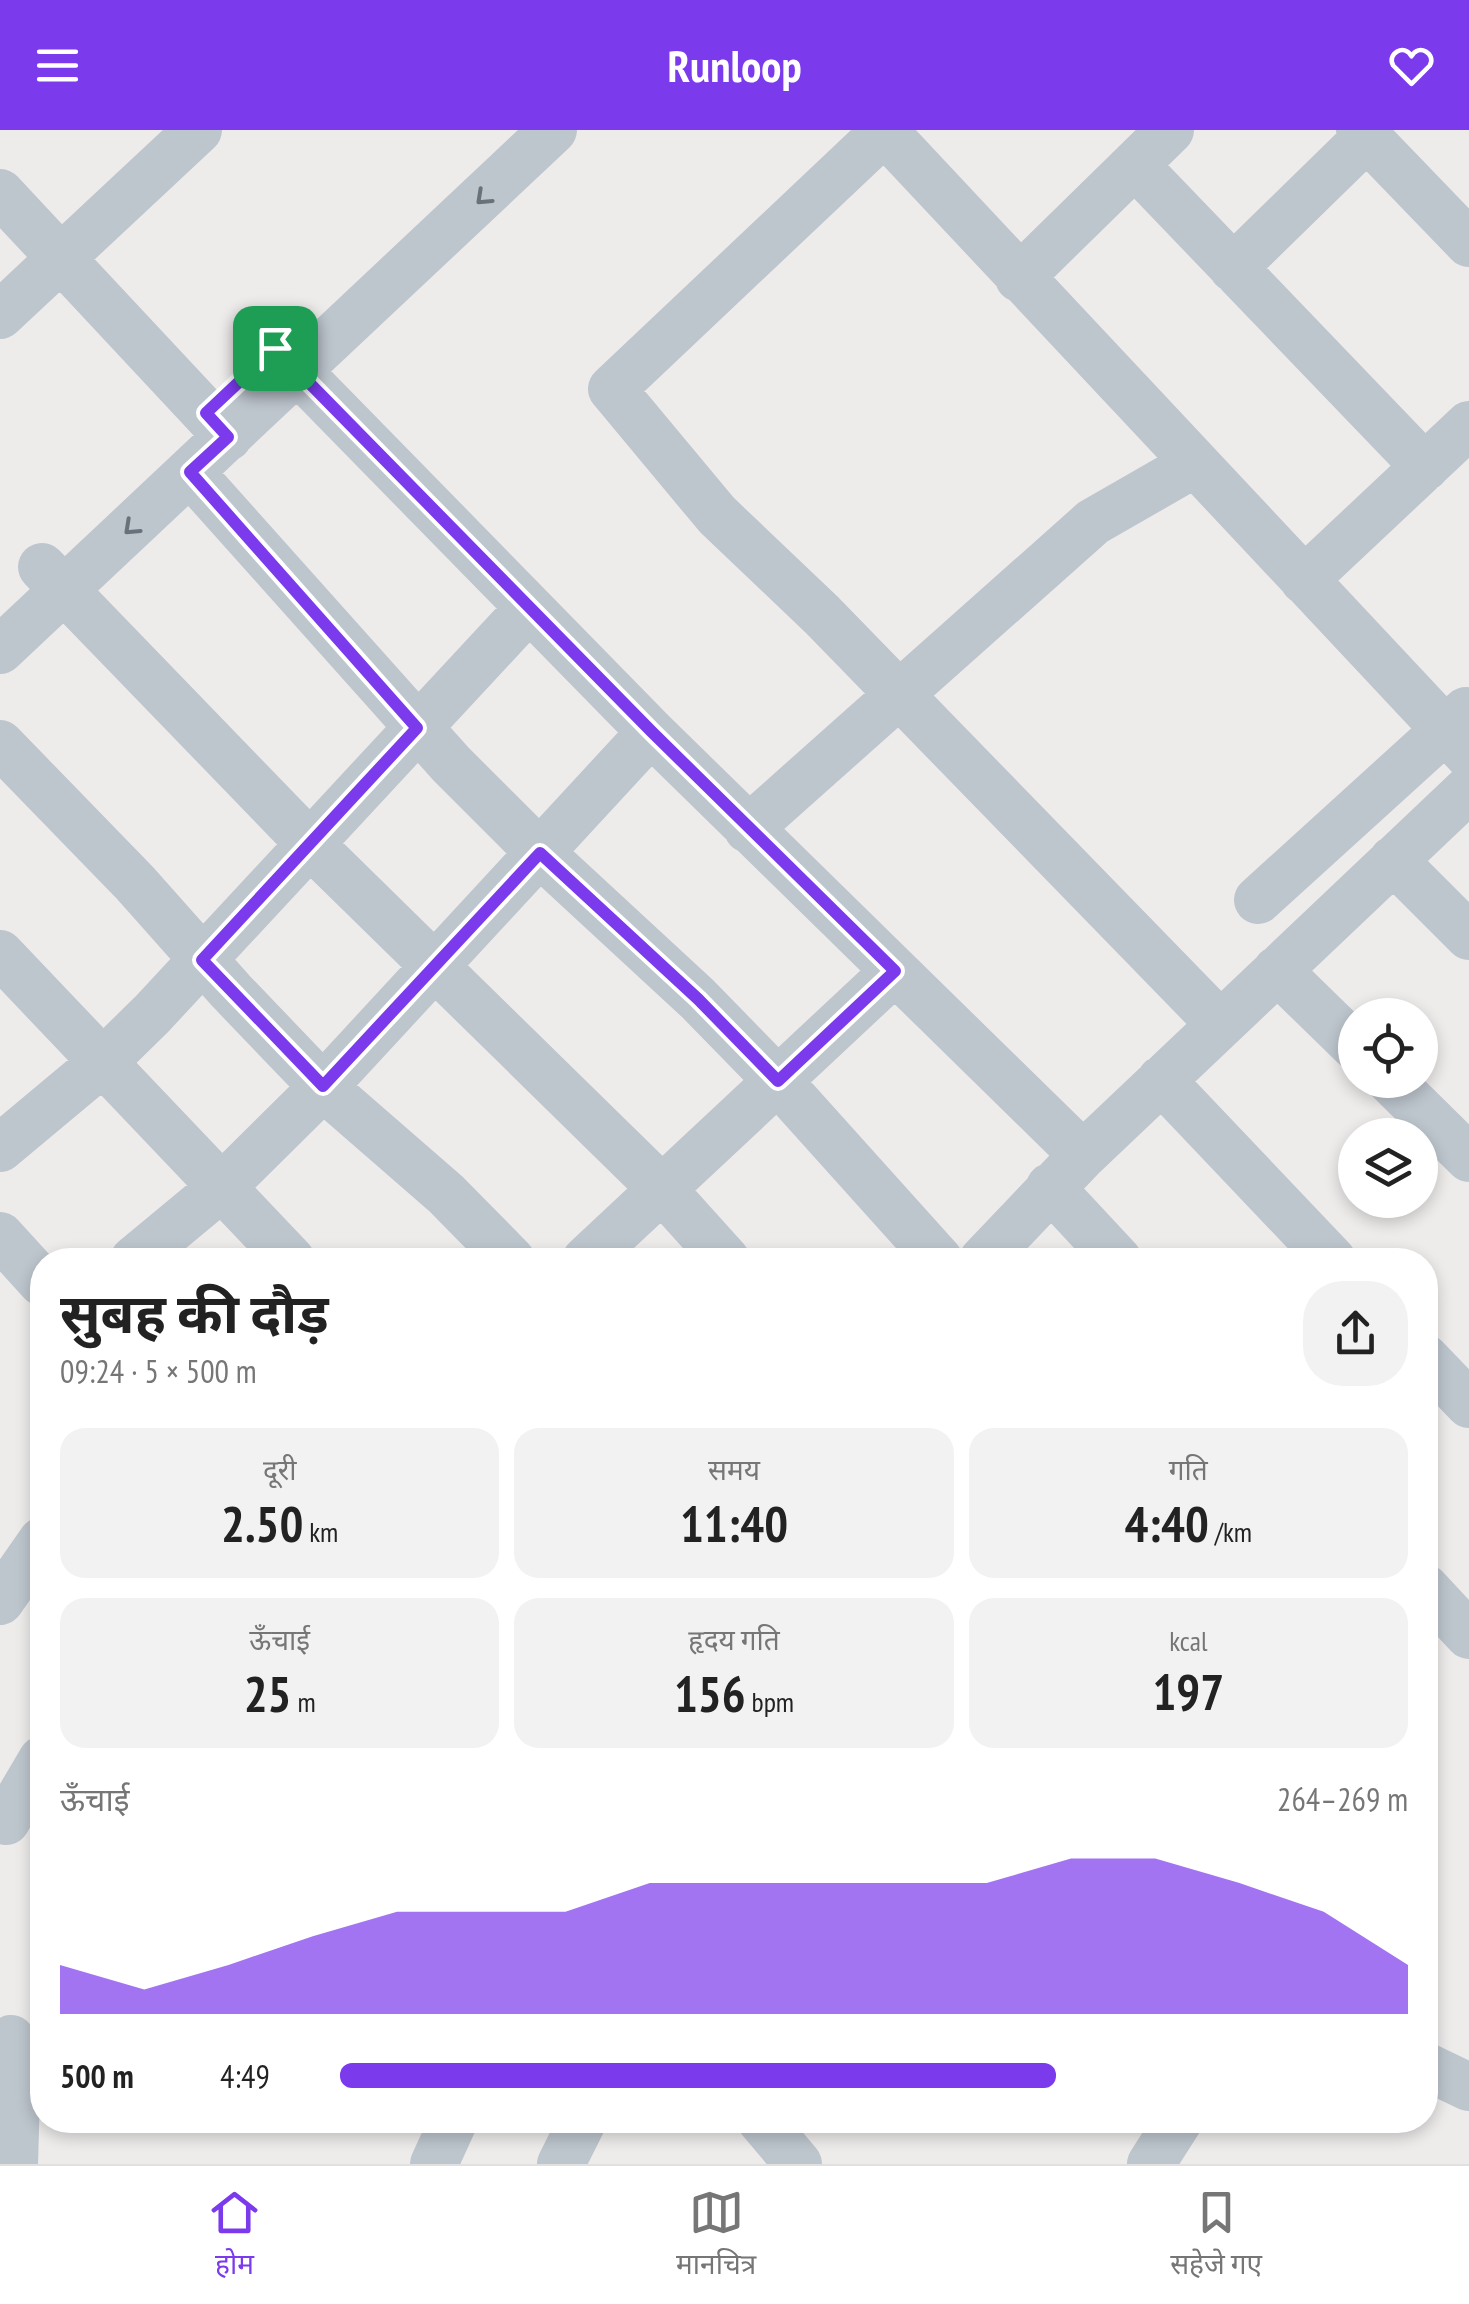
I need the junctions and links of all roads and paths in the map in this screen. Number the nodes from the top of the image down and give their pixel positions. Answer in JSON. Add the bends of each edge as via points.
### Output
{"nodes":[{"id":1,"x":198,"y":130,"type":"edge"},
{"id":2,"x":508,"y":130,"type":"edge"},
{"id":3,"x":553,"y":130,"type":"edge"},
{"id":4,"x":885,"y":130,"type":"edge"},
{"id":5,"x":1170,"y":130,"type":"edge"},
{"id":6,"x":1364,"y":134,"type":"edge"},
{"id":7,"x":1135,"y":165,"type":"junction"},
{"id":8,"x":0,"y":194,"type":"edge"},
{"id":9,"x":1469,"y":243,"type":"edge"},
{"id":10,"x":59,"y":258,"type":"junction"},
{"id":11,"x":1234,"y":268,"type":"junction"},
{"id":12,"x":1018,"y":278,"type":"junction"},
{"id":13,"x":0,"y":315,"type":"edge"},
{"id":14,"x":286,"y":360,"type":"junction"},
{"id":15,"x":217,"y":425,"type":"junction"},
{"id":16,"x":1469,"y":425,"type":"edge"},
{"id":17,"x":1194,"y":464,"type":"junction"},
{"id":18,"x":1425,"y":467,"type":"junction"},
{"id":19,"x":190,"y":472,"type":"junction"},
{"id":20,"x":54,"y":579,"type":"junction"},
{"id":21,"x":1304,"y":580,"type":"junction"},
{"id":22,"x":0,"y":607,"type":"edge"},
{"id":23,"x":529,"y":608,"type":"junction"},
{"id":24,"x":0,"y":650,"type":"edge"},
{"id":25,"x":898,"y":693,"type":"junction"},
{"id":26,"x":417,"y":728,"type":"junction"},
{"id":27,"x":652,"y":732,"type":"junction"},
{"id":28,"x":1461,"y":732,"type":"edge"},
{"id":29,"x":0,"y":744,"type":"edge"},
{"id":30,"x":1469,"y":789,"type":"edge"},
{"id":31,"x":748,"y":829,"type":"junction"},
{"id":32,"x":309,"y":843,"type":"junction"},
{"id":33,"x":540,"y":853,"type":"junction"},
{"id":34,"x":1393,"y":860,"type":"junction"},
{"id":35,"x":1258,"y":900,"type":"dead end"},
{"id":36,"x":1469,"y":936,"type":"edge"},
{"id":37,"x":0,"y":954,"type":"edge"},
{"id":38,"x":202,"y":960,"type":"junction"},
{"id":39,"x":435,"y":965,"type":"junction"},
{"id":40,"x":1277,"y":970,"type":"junction"},
{"id":41,"x":895,"y":971,"type":"junction"},
{"id":42,"x":1220,"y":1024,"type":"junction"},
{"id":43,"x":1338,"y":1029,"type":"edge"},
{"id":44,"x":103,"y":1062,"type":"junction"},
{"id":45,"x":1161,"y":1080,"type":"junction"},
{"id":46,"x":778,"y":1081,"type":"junction"},
{"id":47,"x":323,"y":1086,"type":"junction"},
{"id":48,"x":1408,"y":1098,"type":"edge"},
{"id":49,"x":0,"y":1148,"type":"edge"},
{"id":50,"x":1469,"y":1158,"type":"edge"},
{"id":51,"x":1066,"y":1171,"type":"junction"},
{"id":52,"x":222,"y":1188,"type":"junction"},
{"id":53,"x":662,"y":1189,"type":"junction"},
{"id":54,"x":2,"y":1241,"type":"edge"},
{"id":55,"x":149,"y":1248,"type":"edge"},
{"id":56,"x":280,"y":1248,"type":"edge"},
{"id":57,"x":499,"y":1248,"type":"edge"},
{"id":58,"x":599,"y":1248,"type":"edge"},
{"id":59,"x":715,"y":1248,"type":"edge"},
{"id":60,"x":927,"y":1248,"type":"edge"},
{"id":61,"x":993,"y":1248,"type":"edge"},
{"id":62,"x":1111,"y":1248,"type":"edge"},
{"id":63,"x":1321,"y":1248,"type":"edge"},
{"id":64,"x":30,"y":1270,"type":"edge"},
{"id":65,"x":1438,"y":1372,"type":"edge"},
{"id":66,"x":1469,"y":1404,"type":"edge"},
{"id":67,"x":30,"y":1558,"type":"edge"},
{"id":68,"x":0,"y":1601,"type":"edge"},
{"id":69,"x":1438,"y":1602,"type":"edge"},
{"id":70,"x":1469,"y":1634,"type":"edge"},
{"id":71,"x":30,"y":1789,"type":"edge"},
{"id":72,"x":16,"y":1822,"type":"edge"},
{"id":73,"x":18,"y":2036,"type":"edge"},
{"id":74,"x":1438,"y":2072,"type":"edge"},
{"id":75,"x":1469,"y":2087,"type":"edge"},
{"id":76,"x":448,"y":2133,"type":"edge"},
{"id":77,"x":576,"y":2133,"type":"edge"},
{"id":78,"x":772,"y":2133,"type":"edge"},
{"id":79,"x":1170,"y":2133,"type":"edge"},
{"id":80,"x":14,"y":2164,"type":"edge"},
{"id":81,"x":434,"y":2164,"type":"edge"},
{"id":82,"x":561,"y":2164,"type":"edge"},
{"id":83,"x":798,"y":2164,"type":"edge"},
{"id":84,"x":1150,"y":2164,"type":"edge"}],
"edges":[{"from":1,"to":10,"type":"street"},
{"from":2,"to":14,"type":"street"},
{"from":3,"to":14,"type":"street","one_way":true},
{"from":4,"to":12,"type":"street"},
{"from":4,"to":25,"type":"street","via":[[612,390],[718,515]]},
{"from":5,"to":7,"type":"street"},
{"from":6,"to":9,"type":"street"},
{"from":6,"to":11,"type":"street"},
{"from":7,"to":11,"type":"street"},
{"from":7,"to":12,"type":"street"},
{"from":8,"to":10,"type":"street"},
{"from":10,"to":13,"type":"street"},
{"from":10,"to":15,"type":"street"},
{"from":11,"to":18,"type":"street"},
{"from":12,"to":17,"type":"street"},
{"from":14,"to":15,"type":"street"},
{"from":14,"to":23,"type":"street"},
{"from":15,"to":19,"type":"street"},
{"from":15,"to":20,"type":"street"},
{"from":16,"to":18,"type":"street"},
{"from":17,"to":21,"type":"street"},
{"from":17,"to":25,"type":"street","via":[[1093,522]]},
{"from":18,"to":21,"type":"street"},
{"from":19,"to":20,"type":"street","one_way":true},
{"from":19,"to":26,"type":"street"},
{"from":20,"to":22,"type":"street"},
{"from":20,"to":24,"type":"street"},
{"from":20,"to":32,"type":"street"},
{"from":21,"to":28,"type":"street"},
{"from":23,"to":26,"type":"street"},
{"from":23,"to":27,"type":"street"},
{"from":25,"to":31,"type":"street"},
{"from":25,"to":42,"type":"street"},
{"from":26,"to":32,"type":"street"},
{"from":26,"to":33,"type":"street"},
{"from":27,"to":31,"type":"street"},
{"from":27,"to":33,"type":"street"},
{"from":28,"to":35,"type":"street"},
{"from":29,"to":38,"type":"street"},
{"from":30,"to":34,"type":"street"},
{"from":31,"to":41,"type":"street"},
{"from":32,"to":38,"type":"street"},
{"from":32,"to":39,"type":"street"},
{"from":33,"to":39,"type":"street"},
{"from":33,"to":46,"type":"street"},
{"from":34,"to":36,"type":"street"},
{"from":34,"to":40,"type":"street"},
{"from":37,"to":44,"type":"street"},
{"from":38,"to":44,"type":"street"},
{"from":38,"to":47,"type":"street"},
{"from":39,"to":47,"type":"street"},
{"from":39,"to":53,"type":"street"},
{"from":40,"to":42,"type":"street"},
{"from":40,"to":43,"type":"street"},
{"from":41,"to":46,"type":"street"},
{"from":41,"to":51,"type":"street"},
{"from":42,"to":45,"type":"street"},
{"from":44,"to":49,"type":"street"},
{"from":44,"to":52,"type":"street"},
{"from":45,"to":51,"type":"street"},
{"from":45,"to":63,"type":"street"},
{"from":46,"to":53,"type":"street"},
{"from":46,"to":60,"type":"street"},
{"from":47,"to":52,"type":"street"},
{"from":47,"to":57,"type":"street"},
{"from":48,"to":50,"type":"street"},
{"from":51,"to":61,"type":"street"},
{"from":51,"to":62,"type":"street"},
{"from":52,"to":55,"type":"street"},
{"from":52,"to":56,"type":"street"},
{"from":53,"to":58,"type":"street"},
{"from":53,"to":59,"type":"street"},
{"from":54,"to":64,"type":"street"},
{"from":65,"to":66,"type":"street"},
{"from":67,"to":68,"type":"street"},
{"from":69,"to":70,"type":"street"},
{"from":71,"to":72,"type":"street"},
{"from":73,"to":80,"type":"street"},
{"from":74,"to":75,"type":"street"},
{"from":76,"to":81,"type":"street"},
{"from":77,"to":82,"type":"street"},
{"from":78,"to":83,"type":"street"},
{"from":79,"to":84,"type":"street"}]}
